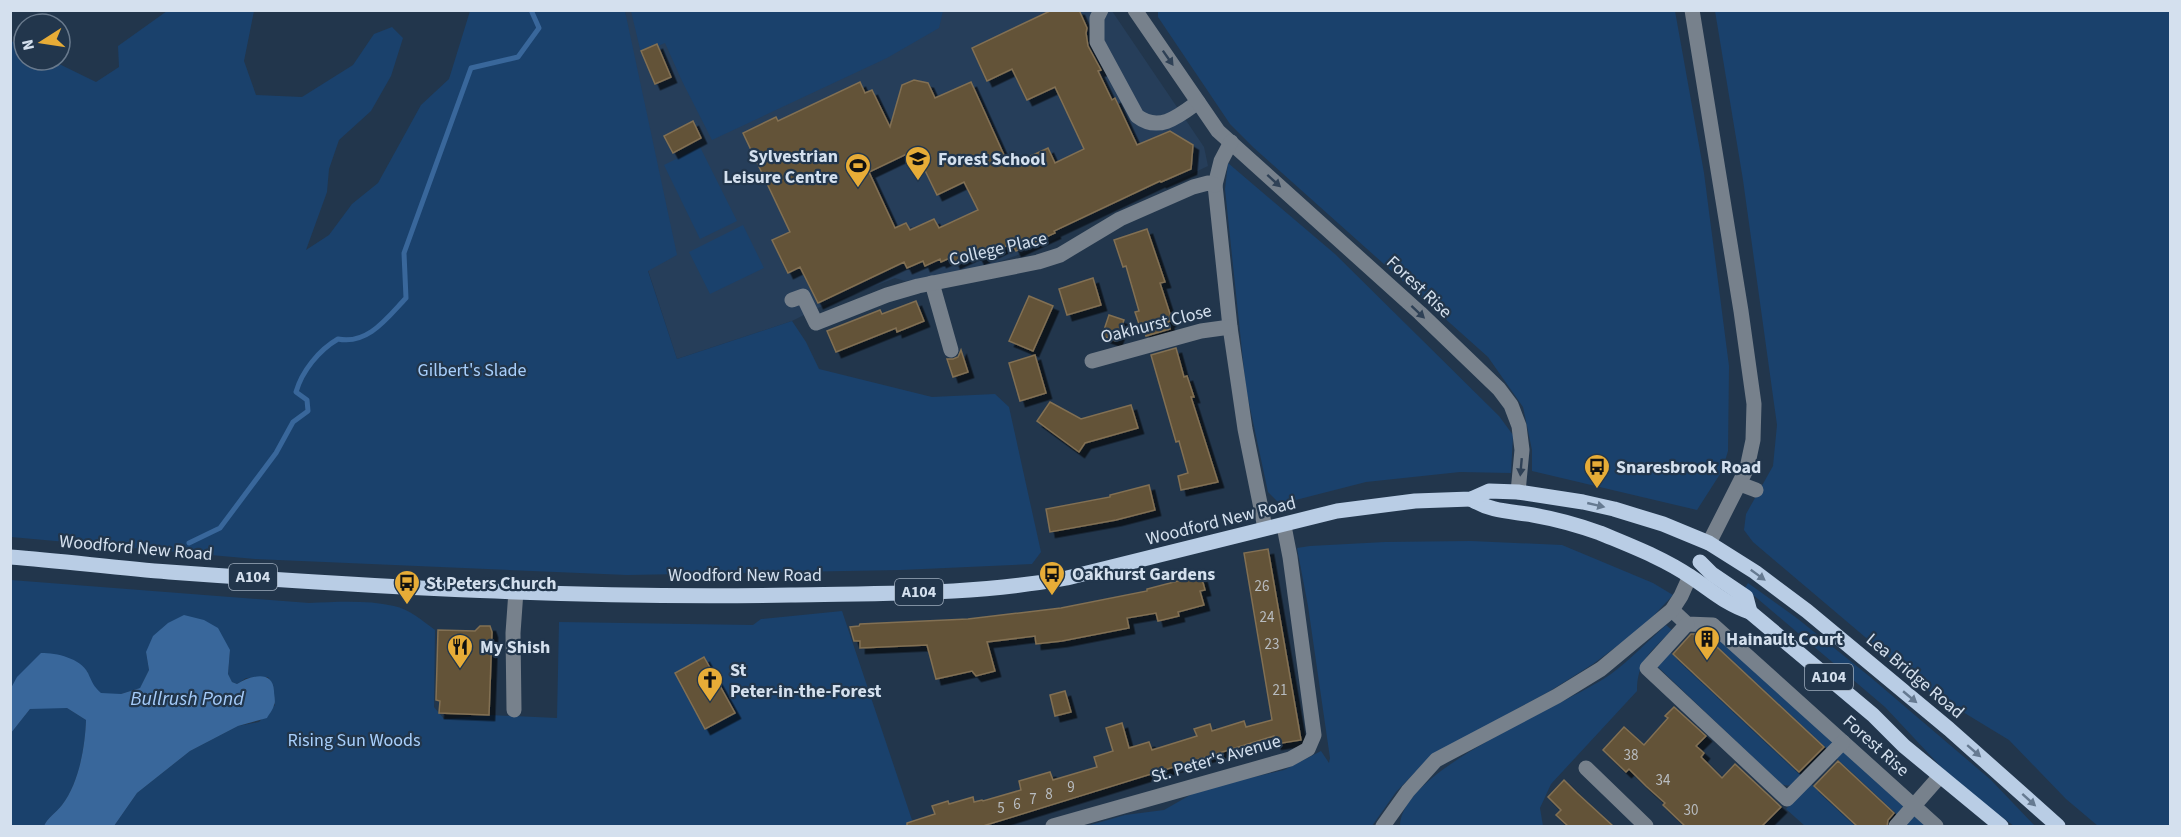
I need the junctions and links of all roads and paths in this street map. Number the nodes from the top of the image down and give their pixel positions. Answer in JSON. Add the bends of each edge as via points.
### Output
{"nodes":[{"id":1,"x":1101,"y":10,"type":"edge"},
{"id":2,"x":1135,"y":10,"type":"edge"},
{"id":3,"x":1692,"y":10,"type":"edge"},
{"id":4,"x":1198,"y":102,"type":"junction"},
{"id":5,"x":1231,"y":142,"type":"junction"},
{"id":6,"x":1215,"y":185,"type":"junction"},
{"id":7,"x":932,"y":283,"type":"junction"},
{"id":8,"x":792,"y":300,"type":"dead end"},
{"id":9,"x":1230,"y":327,"type":"junction"},
{"id":10,"x":951,"y":350,"type":"dead end"},
{"id":11,"x":1092,"y":361,"type":"dead end"},
{"id":12,"x":1740,"y":484,"type":"junction"},
{"id":13,"x":1756,"y":490,"type":"dead end"},
{"id":14,"x":1518,"y":492,"type":"junction"},
{"id":15,"x":1472,"y":499,"type":"junction"},
{"id":16,"x":1284,"y":526,"type":"junction"},
{"id":17,"x":1265,"y":528,"type":"junction"},
{"id":18,"x":1709,"y":543,"type":"junction"},
{"id":19,"x":10,"y":557,"type":"edge"},
{"id":20,"x":1700,"y":562,"type":"junction"},
{"id":21,"x":1690,"y":576,"type":"junction"},
{"id":22,"x":516,"y":591,"type":"junction"},
{"id":23,"x":1672,"y":610,"type":"junction"},
{"id":24,"x":1750,"y":612,"type":"junction"},
{"id":25,"x":1688,"y":624,"type":"junction"},
{"id":26,"x":514,"y":710,"type":"dead end"},
{"id":27,"x":1843,"y":742,"type":"junction"},
{"id":28,"x":1586,"y":768,"type":"dead end"},
{"id":29,"x":1940,"y":776,"type":"junction"},
{"id":30,"x":1914,"y":807,"type":"junction"},
{"id":31,"x":1053,"y":826,"type":"edge"},
{"id":32,"x":1383,"y":826,"type":"edge"},
{"id":33,"x":1646,"y":826,"type":"edge"},
{"id":34,"x":1896,"y":826,"type":"edge"},
{"id":35,"x":1936,"y":826,"type":"edge"},
{"id":36,"x":2001,"y":826,"type":"edge"},
{"id":37,"x":2058,"y":826,"type":"edge"}],
"edges":[{"from":1,"to":4,"type":"street","via":[[1097,42],[1137,116],[1156,124],[1169,121]]},
{"from":2,"to":4,"type":"street","one_way":true},
{"from":3,"to":12,"type":"street","via":[[1754,404],[1753,440]]},
{"from":4,"to":5,"type":"street","via":[[1218,131]]},
{"from":5,"to":6,"type":"street"},
{"from":5,"to":14,"type":"street","name":"Forest Rise","one_way":true,"via":[[1499,389],[1519,426],[1522,450]]},
{"from":6,"to":7,"type":"street","name":"College Place","via":[[1193,187],[1120,219],[1060,255]]},
{"from":6,"to":9,"type":"street"},
{"from":7,"to":8,"type":"street","name":"College Place","via":[[887,295],[816,323],[803,296]]},
{"from":7,"to":10,"type":"street"},
{"from":9,"to":11,"type":"street","name":"Oakhurst Close","via":[[1201,331]]},
{"from":9,"to":17,"type":"street"},
{"from":12,"to":13,"type":"street"},
{"from":12,"to":18,"type":"street"},
{"from":14,"to":15,"type":"main road","name":"Woodford New Road","number":"A104","via":[[1489,491]]},
{"from":14,"to":18,"type":"main road","name":"Woodford New Road","number":"A104","one_way":true,"via":[[1614,509]]},
{"from":15,"to":16,"type":"main road","name":"Woodford New Road","number":"A104","via":[[1365,507]]},
{"from":15,"to":21,"type":"main road","name":"Woodford New Road","number":"A104","via":[[1486,508],[1576,525],[1656,557]]},
{"from":16,"to":17,"type":"main road","name":"Woodford New Road","number":"A104"},
{"from":16,"to":31,"type":"street","name":"St. Peter's Avenue","via":[[1314,735],[1308,749],[1290,759]]},
{"from":17,"to":22,"type":"main road","name":"Woodford New Road","number":"A104","via":[[1067,578],[1012,586],[734,596]]},
{"from":18,"to":20,"type":"main road"},
{"from":18,"to":37,"type":"main road","name":"Lea Bridge Road","number":"A104","one_way":true,"via":[[1807,611]]},
{"from":19,"to":22,"type":"main road","name":"Woodford New Road","number":"A104","via":[[177,573]]},
{"from":20,"to":21,"type":"main road"},
{"from":20,"to":24,"type":"main road","number":"A104","via":[[1746,597]]},
{"from":21,"to":23,"type":"street"},
{"from":21,"to":24,"type":"main road","number":"A104","via":[[1734,607]]},
{"from":22,"to":26,"type":"street"},
{"from":23,"to":25,"type":"street"},
{"from":23,"to":32,"type":"street","via":[[1601,669],[1436,760]]},
{"from":24,"to":29,"type":"main road","number":"A104"},
{"from":25,"to":27,"type":"street","name":"Forest Rise","via":[[1713,625]]},
{"from":25,"to":27,"type":"street","via":[[1647,668],[1787,799]]},
{"from":27,"to":30,"type":"street","name":"Forest Rise"},
{"from":28,"to":33,"type":"street"},
{"from":29,"to":30,"type":"street"},
{"from":29,"to":36,"type":"main road","number":"A104"},
{"from":30,"to":34,"type":"street"},
{"from":30,"to":35,"type":"street","name":"Forest Rise"}]}
